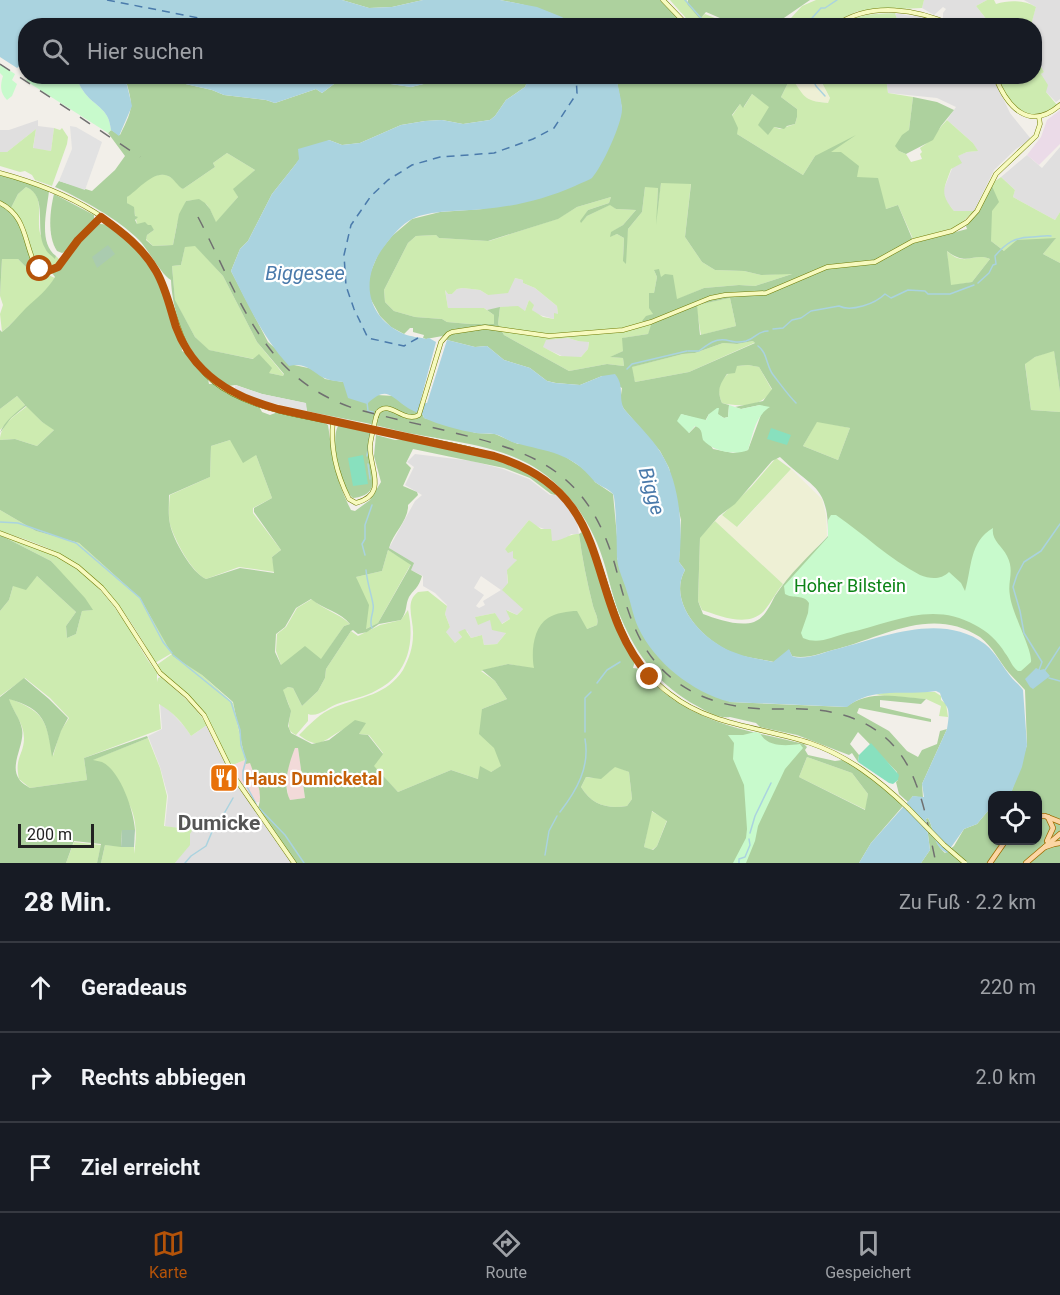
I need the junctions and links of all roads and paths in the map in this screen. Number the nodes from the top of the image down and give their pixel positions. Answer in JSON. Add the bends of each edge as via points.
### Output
{"nodes":[{"id":1,"x":663,"y":0,"type":"edge"},
{"id":2,"x":680,"y":18,"type":"edge"},
{"id":3,"x":850,"y":18,"type":"edge"},
{"id":4,"x":933,"y":18,"type":"edge"},
{"id":5,"x":999,"y":84,"type":"edge"},
{"id":6,"x":1060,"y":105,"type":"edge"},
{"id":7,"x":1039,"y":117,"type":"junction"},
{"id":8,"x":0,"y":172,"type":"edge"},
{"id":9,"x":0,"y":203,"type":"edge"},
{"id":10,"x":101,"y":217,"type":"junction"},
{"id":11,"x":333,"y":421,"type":"junction"},
{"id":12,"x":0,"y":533,"type":"edge"},
{"id":13,"x":1042,"y":816,"type":"edge"},
{"id":14,"x":1048,"y":817,"type":"junction"},
{"id":15,"x":1060,"y":822,"type":"edge"},
{"id":16,"x":1060,"y":834,"type":"edge"},
{"id":17,"x":1060,"y":843,"type":"edge"},
{"id":18,"x":1002,"y":845,"type":"edge"},
{"id":19,"x":1040,"y":849,"type":"junction"},
{"id":20,"x":990,"y":862,"type":"edge"},
{"id":21,"x":294,"y":863,"type":"edge"},
{"id":22,"x":965,"y":863,"type":"edge"},
{"id":23,"x":1026,"y":863,"type":"edge"}],
"edges":[{"from":1,"to":2,"type":"street"},
{"from":3,"to":4,"type":"street","via":[[859,13],[890,11]]},
{"from":5,"to":7,"type":"street","via":[[1011,106]]},
{"from":6,"to":7,"type":"street"},
{"from":7,"to":11,"type":"street","via":[[1038,133],[1032,142],[1001,168],[968,222],[956,230],[913,241],[875,262],[826,267],[766,293],[710,298],[623,330],[549,336],[492,327],[447,334],[441,342],[419,415],[409,418],[385,407],[377,415],[370,445],[375,486],[371,495],[356,503],[349,499],[339,478]]},
{"from":8,"to":10,"type":"street","via":[[52,190]]},
{"from":9,"to":10,"type":"street","via":[[18,217],[33,261],[45,271],[58,267]]},
{"from":10,"to":11,"type":"street","via":[[148,259],[162,282],[185,347],[213,381],[257,404]]},
{"from":11,"to":22,"type":"street","bridge":true,"via":[[494,456],[526,468],[546,481],[567,500],[585,528],[622,635],[634,657],[657,684],[687,706],[715,718],[832,752],[870,774]]},
{"from":12,"to":21,"type":"street","via":[[58,555],[102,588],[160,674],[204,715],[235,778]]},
{"from":13,"to":14,"type":"main road"},
{"from":14,"to":15,"type":"main road"},
{"from":14,"to":19,"type":"main road","via":[[1053,831]]},
{"from":16,"to":19,"type":"main road"},
{"from":17,"to":19,"type":"main road"},
{"from":18,"to":20,"type":"main road"},
{"from":19,"to":23,"type":"main road"}]}
